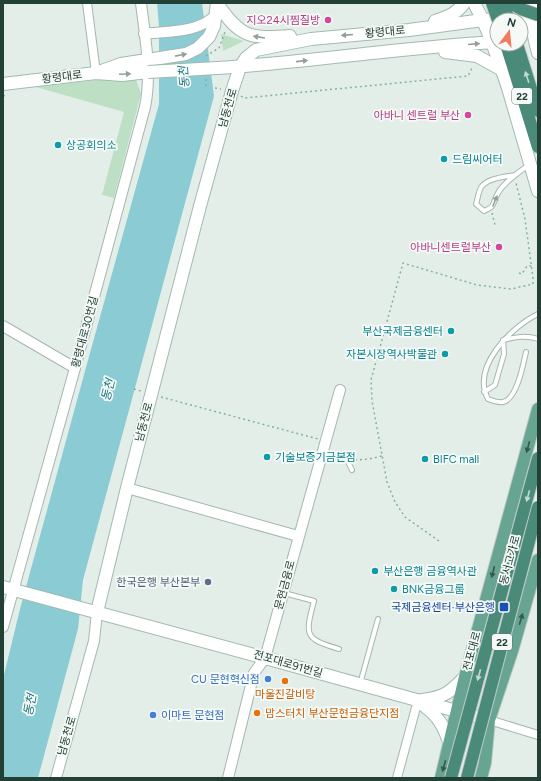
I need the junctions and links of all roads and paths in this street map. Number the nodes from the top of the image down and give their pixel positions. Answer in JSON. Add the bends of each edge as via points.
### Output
{"nodes":[{"id":1,"x":87,"y":3,"type":"edge"},
{"id":2,"x":141,"y":3,"type":"edge"},
{"id":3,"x":464,"y":3,"type":"edge"},
{"id":4,"x":474,"y":3,"type":"edge"},
{"id":5,"x":510,"y":3,"type":"edge"},
{"id":6,"x":515,"y":3,"type":"edge"},
{"id":7,"x":531,"y":3,"type":"edge"},
{"id":8,"x":215,"y":11,"type":"edge"},
{"id":9,"x":533,"y":17,"type":"edge"},
{"id":10,"x":489,"y":18,"type":"edge"},
{"id":11,"x":489,"y":20,"type":"edge"},
{"id":12,"x":409,"y":30,"type":"junction"},
{"id":13,"x":225,"y":32,"type":"dead end"},
{"id":14,"x":149,"y":33,"type":"junction"},
{"id":15,"x":311,"y":39,"type":"junction"},
{"id":16,"x":536,"y":40,"type":"edge"},
{"id":17,"x":489,"y":42,"type":"edge"},
{"id":18,"x":219,"y":48,"type":"dead end"},
{"id":19,"x":418,"y":49,"type":"junction"},
{"id":20,"x":497,"y":52,"type":"edge"},
{"id":21,"x":508,"y":52,"type":"edge"},
{"id":22,"x":519,"y":52,"type":"edge"},
{"id":23,"x":538,"y":53,"type":"edge"},
{"id":24,"x":147,"y":60,"type":"junction"},
{"id":25,"x":473,"y":66,"type":"dead end"},
{"id":26,"x":240,"y":67,"type":"junction"},
{"id":27,"x":502,"y":70,"type":"junction"},
{"id":28,"x":148,"y":72,"type":"junction"},
{"id":29,"x":96,"y":73,"type":"junction"},
{"id":30,"x":3,"y":84,"type":"edge"},
{"id":31,"x":232,"y":91,"type":"junction"},
{"id":32,"x":538,"y":111,"type":"edge"},
{"id":33,"x":538,"y":147,"type":"edge"},
{"id":34,"x":530,"y":164,"type":"junction"},
{"id":35,"x":514,"y":175,"type":"junction"},
{"id":36,"x":538,"y":190,"type":"edge"},
{"id":37,"x":491,"y":208,"type":"junction"},
{"id":38,"x":495,"y":225,"type":"dead end"},
{"id":39,"x":532,"y":266,"type":"junction"},
{"id":40,"x":520,"y":273,"type":"dead end"},
{"id":41,"x":538,"y":314,"type":"edge"},
{"id":42,"x":3,"y":326,"type":"edge"},
{"id":43,"x":538,"y":339,"type":"edge"},
{"id":44,"x":503,"y":340,"type":"junction"},
{"id":45,"x":526,"y":352,"type":"dead end"},
{"id":46,"x":75,"y":368,"type":"junction"},
{"id":47,"x":134,"y":389,"type":"dead end"},
{"id":48,"x":340,"y":390,"type":"dead end"},
{"id":49,"x":484,"y":392,"type":"junction"},
{"id":50,"x":146,"y":393,"type":"junction"},
{"id":51,"x":538,"y":409,"type":"edge"},
{"id":52,"x":325,"y":441,"type":"junction"},
{"id":53,"x":322,"y":454,"type":"junction"},
{"id":54,"x":382,"y":456,"type":"junction"},
{"id":55,"x":538,"y":458,"type":"edge"},
{"id":56,"x":347,"y":460,"type":"junction"},
{"id":57,"x":352,"y":470,"type":"dead end"},
{"id":58,"x":127,"y":488,"type":"junction"},
{"id":59,"x":538,"y":507,"type":"edge"},
{"id":60,"x":298,"y":536,"type":"junction"},
{"id":61,"x":439,"y":541,"type":"dead end"},
{"id":62,"x":538,"y":560,"type":"edge"},
{"id":63,"x":9,"y":588,"type":"edge"},
{"id":64,"x":283,"y":592,"type":"junction"},
{"id":65,"x":92,"y":611,"type":"junction"},
{"id":66,"x":378,"y":619,"type":"dead end"},
{"id":67,"x":3,"y":627,"type":"edge"},
{"id":68,"x":477,"y":632,"type":"junction"},
{"id":69,"x":339,"y":649,"type":"dead end"},
{"id":70,"x":512,"y":651,"type":"junction"},
{"id":71,"x":265,"y":658,"type":"junction"},
{"id":72,"x":465,"y":677,"type":"junction"},
{"id":73,"x":360,"y":684,"type":"junction"},
{"id":74,"x":418,"y":700,"type":"junction"},
{"id":75,"x":457,"y":712,"type":"junction"},
{"id":76,"x":489,"y":720,"type":"junction"},
{"id":77,"x":538,"y":735,"type":"edge"},
{"id":78,"x":450,"y":745,"type":"junction"},
{"id":79,"x":56,"y":778,"type":"edge"},
{"id":80,"x":228,"y":778,"type":"edge"},
{"id":81,"x":397,"y":778,"type":"edge"},
{"id":82,"x":441,"y":778,"type":"edge"},
{"id":83,"x":451,"y":778,"type":"edge"},
{"id":84,"x":467,"y":778,"type":"edge"},
{"id":85,"x":472,"y":778,"type":"edge"},
{"id":86,"x":481,"y":778,"type":"edge"}],
"edges":[{"from":1,"to":29,"type":"street"},
{"from":2,"to":14,"type":"street","name":"황령대로30번길"},
{"from":3,"to":12,"type":"main road","via":[[451,16]]},
{"from":4,"to":10,"type":"main road"},
{"from":5,"to":9,"type":"highway","bridge":true},
{"from":6,"to":9,"type":"main road"},
{"from":7,"to":9,"type":"main road"},
{"from":8,"to":14,"type":"street","via":[[195,28]]},
{"from":15,"to":8,"type":"main road","one_way":true,"via":[[294,36],[253,37],[242,32]]},
{"from":24,"to":8,"type":"main road","one_way":true,"via":[[186,54],[198,48],[209,37],[214,26]]},
{"from":9,"to":16,"type":"main road"},
{"from":11,"to":12,"type":"main road","name":"황령대로"},
{"from":12,"to":15,"type":"main road","name":"황령대로","one_way":true},
{"from":13,"to":18,"type":"path"},
{"from":14,"to":24,"type":"street","name":"황령대로30번길"},
{"from":15,"to":26,"type":"main road","name":"황령대로","via":[[256,50]]},
{"from":16,"to":23,"type":"main road"},
{"from":19,"to":17,"type":"main road","name":"황령대로","one_way":true},
{"from":26,"to":19,"type":"main road","name":"황령대로","one_way":true},
{"from":19,"to":27,"type":"main road","via":[[478,56]]},
{"from":20,"to":27,"type":"main road"},
{"from":21,"to":33,"type":"highway","number":"22"},
{"from":32,"to":22,"type":"highway","number":"22","one_way":true},
{"from":24,"to":28,"type":"street","name":"황령대로30번길"},
{"from":24,"to":29,"type":"main road","via":[[121,64]]},
{"from":25,"to":31,"type":"path","via":[[468,76],[244,98]]},
{"from":26,"to":28,"type":"main road","name":"황령대로","bridge":true},
{"from":26,"to":31,"type":"main road","name":"남동천로"},
{"from":27,"to":34,"type":"main road"},
{"from":29,"to":28,"type":"main road","name":"황령대로","one_way":true},
{"from":28,"to":46,"type":"street","name":"황령대로30번길","via":[[145,107]]},
{"from":29,"to":30,"type":"main road","name":"황령대로"},
{"from":31,"to":50,"type":"main road","name":"남동천로"},
{"from":34,"to":35,"type":"lane"},
{"from":34,"to":36,"type":"main road"},
{"from":37,"to":35,"type":"lane","one_way":true,"via":[[497,195]]},
{"from":35,"to":37,"type":"lane","via":[[493,179],[483,185],[476,204],[484,211]]},
{"from":35,"to":39,"type":"path","via":[[525,219]]},
{"from":37,"to":38,"type":"path"},
{"from":39,"to":40,"type":"path","via":[[527,266],[522,274]]},
{"from":39,"to":54,"type":"path","via":[[533,284],[511,289],[477,285],[403,263],[371,380],[372,401]]},
{"from":41,"to":44,"type":"lane"},
{"from":42,"to":46,"type":"street"},
{"from":43,"to":44,"type":"lane","via":[[516,336]]},
{"from":44,"to":49,"type":"lane","via":[[491,356],[483,380]]},
{"from":44,"to":49,"type":"lane","via":[[504,354],[495,385]]},
{"from":45,"to":49,"type":"lane","via":[[511,398],[505,402],[497,402],[488,399]]},
{"from":46,"to":63,"type":"street","name":"황령대로30번길"},
{"from":47,"to":50,"type":"path"},
{"from":48,"to":52,"type":"street","name":"문현금융로"},
{"from":50,"to":52,"type":"path"},
{"from":50,"to":58,"type":"main road","name":"남동천로"},
{"from":51,"to":68,"type":"main road","name":"전포대로","one_way":true},
{"from":52,"to":53,"type":"street","name":"문현금융로"},
{"from":53,"to":56,"type":"lane"},
{"from":53,"to":60,"type":"street","name":"문현금융로"},
{"from":54,"to":56,"type":"path","via":[[368,460]]},
{"from":54,"to":61,"type":"path","via":[[387,482],[405,518]]},
{"from":55,"to":83,"type":"highway","name":"동서고가로","number":"22","one_way":true,"bridge":true},
{"from":56,"to":57,"type":"lane"},
{"from":58,"to":60,"type":"street"},
{"from":58,"to":65,"type":"main road","name":"남동천로"},
{"from":59,"to":84,"type":"highway","name":"동서고가로","number":"22","bridge":true},
{"from":60,"to":64,"type":"street","name":"문현금융로"},
{"from":70,"to":62,"type":"main road","one_way":true},
{"from":63,"to":65,"type":"main road","name":"전포대로91번길"},
{"from":63,"to":67,"type":"street","name":"황령대로30번길"},
{"from":64,"to":69,"type":"lane","via":[[314,601],[309,622],[312,638],[320,644]]},
{"from":64,"to":71,"type":"street","name":"문현금융로"},
{"from":65,"to":71,"type":"main road","name":"전포대로91번길"},
{"from":65,"to":79,"type":"street","name":"남동천로","via":[[94,641]]},
{"from":66,"to":73,"type":"lane"},
{"from":68,"to":70,"type":"main road","via":[[484,653],[501,658]]},
{"from":68,"to":72,"type":"main road","name":"전포대로"},
{"from":70,"to":76,"type":"main road"},
{"from":71,"to":73,"type":"main road","name":"전포대로91번길"},
{"from":71,"to":80,"type":"street","name":"문현금융로","via":[[254,672]]},
{"from":72,"to":74,"type":"main road","via":[[451,691],[436,698]]},
{"from":72,"to":75,"type":"main road","name":"전포대로"},
{"from":73,"to":74,"type":"main road","name":"전포대로91번길"},
{"from":74,"to":75,"type":"main road","name":"전포대로91번길"},
{"from":74,"to":78,"type":"main road","via":[[434,713],[444,727]]},
{"from":74,"to":81,"type":"street"},
{"from":75,"to":76,"type":"main road","name":"전포대로91번길"},
{"from":75,"to":78,"type":"main road","name":"전포대로"},
{"from":76,"to":77,"type":"street"},
{"from":76,"to":85,"type":"main road"},
{"from":76,"to":86,"type":"main road"},
{"from":78,"to":82,"type":"main road","name":"전포대로","one_way":true}]}
